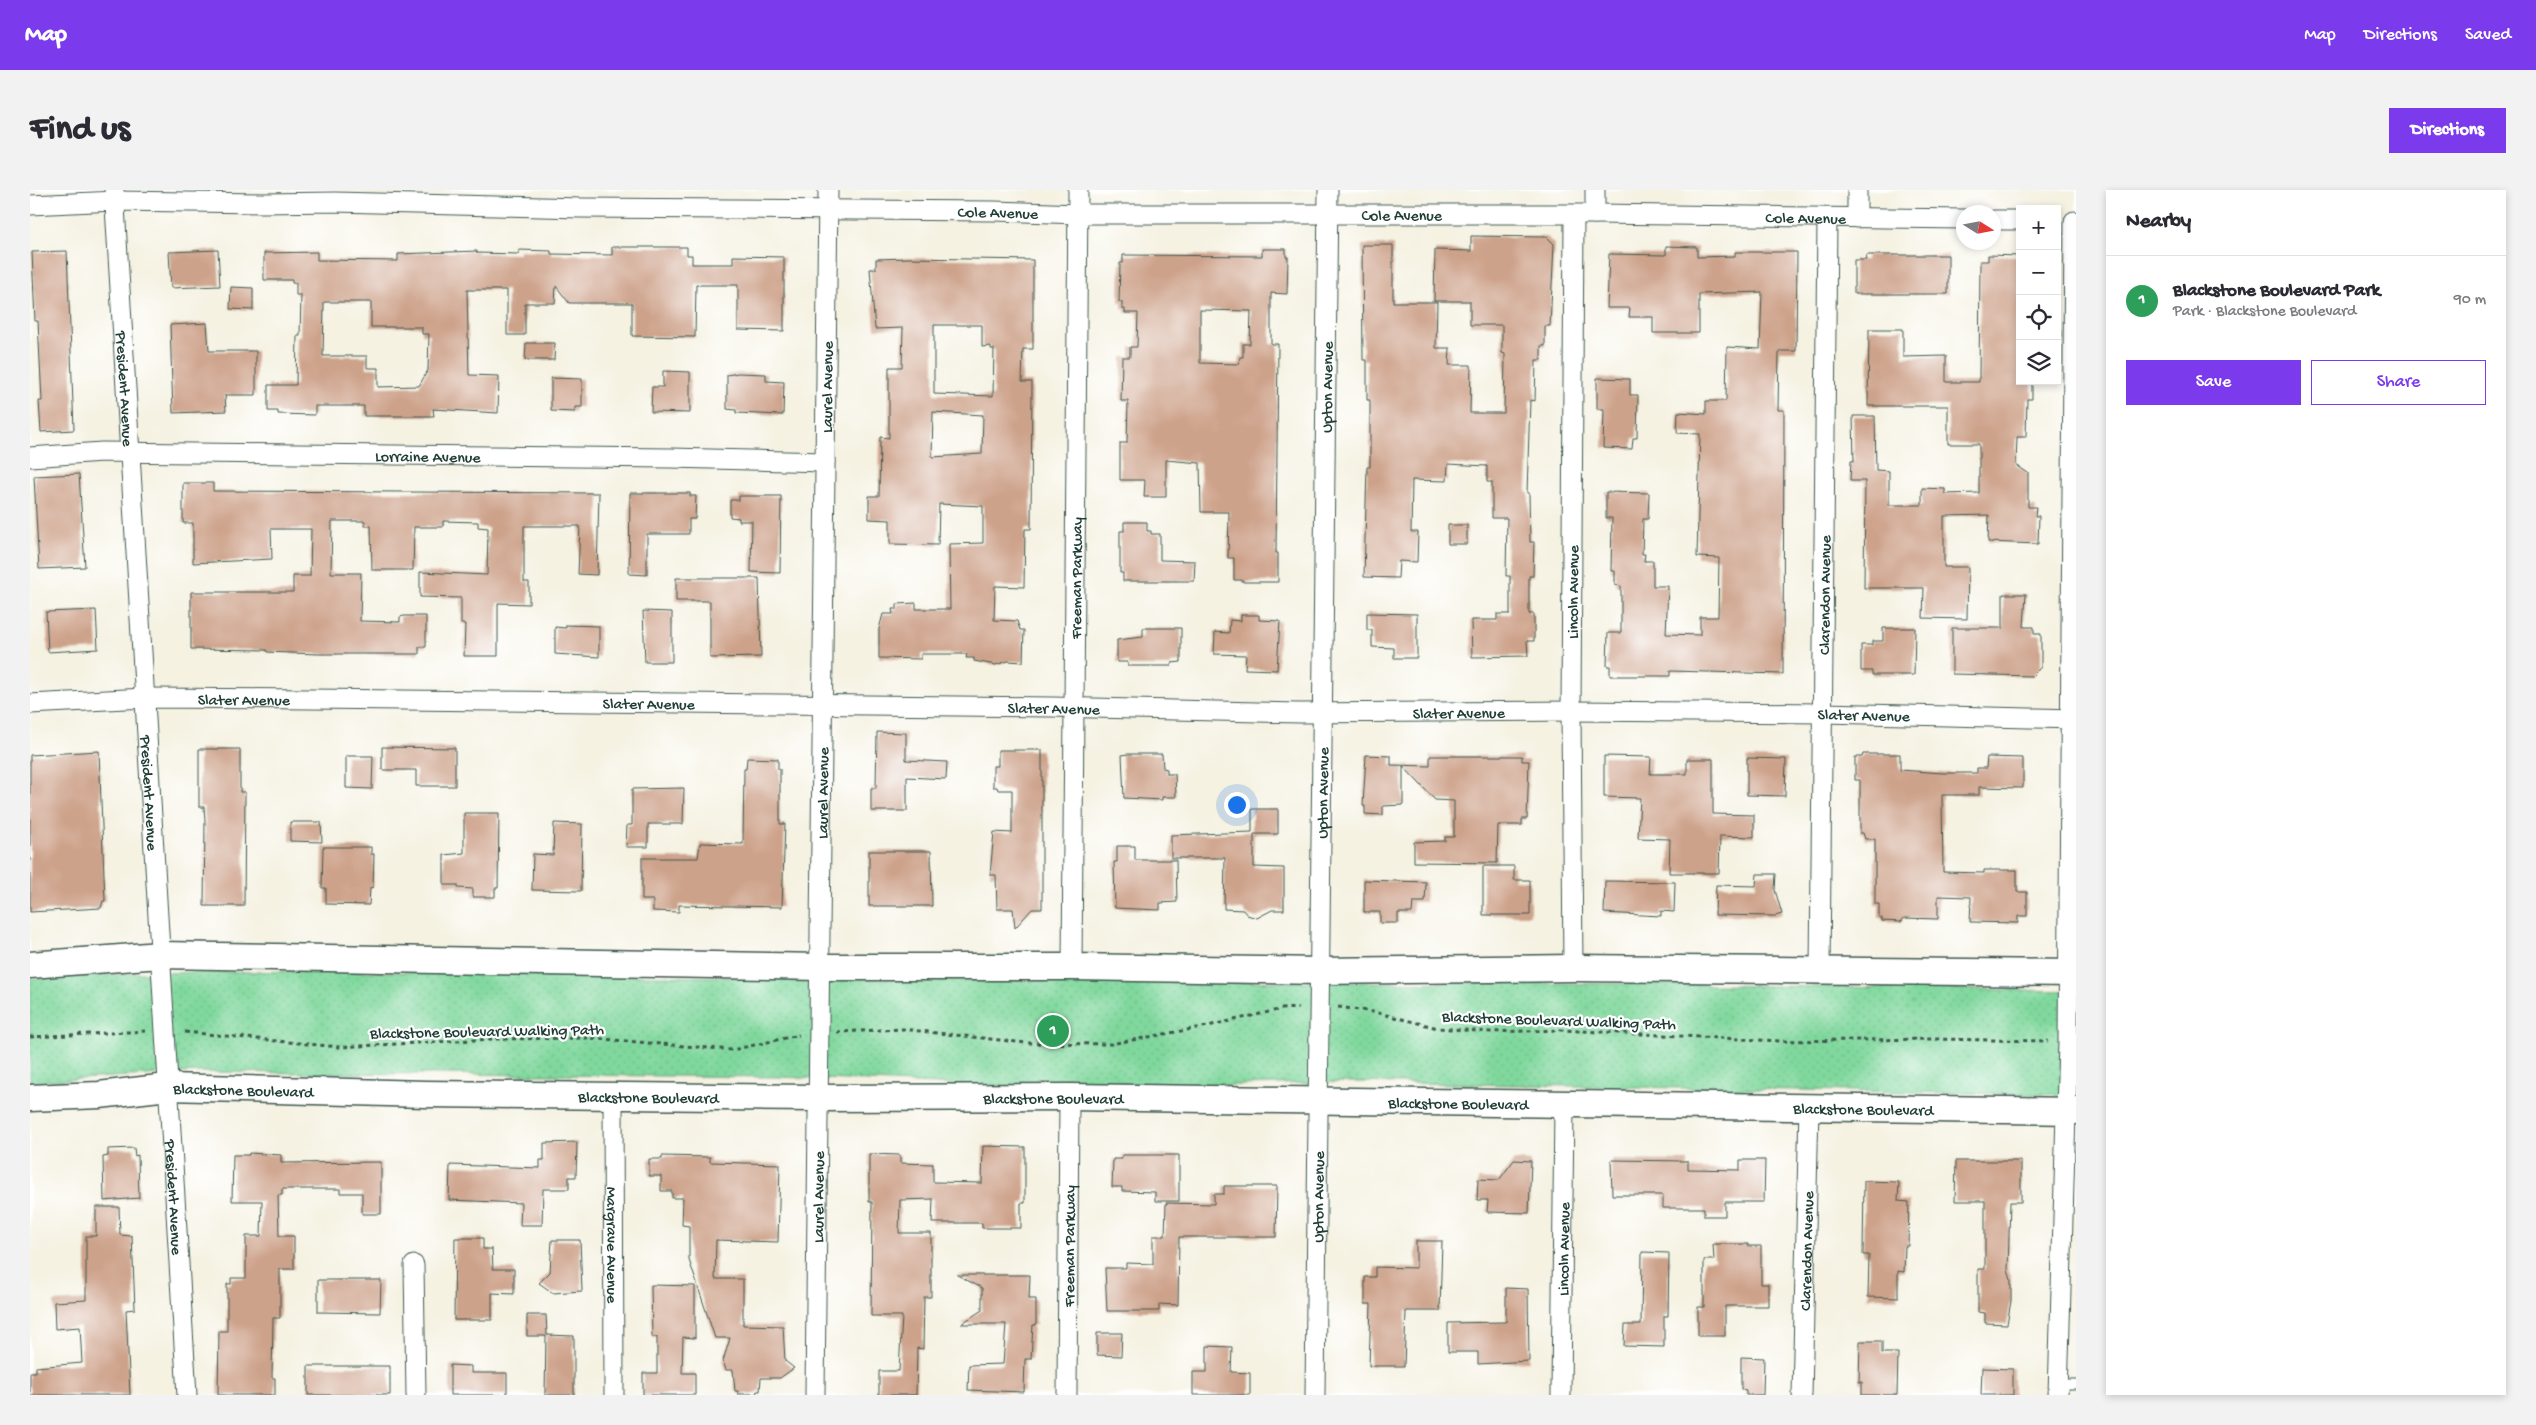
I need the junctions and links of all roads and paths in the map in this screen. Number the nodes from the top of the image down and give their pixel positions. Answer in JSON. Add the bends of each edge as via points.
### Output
{"nodes":[{"id":1,"x":828,"y":190,"type":"edge"},
{"id":2,"x":1078,"y":190,"type":"edge"},
{"id":3,"x":1328,"y":190,"type":"edge"},
{"id":4,"x":1596,"y":190,"type":"edge"},
{"id":5,"x":1857,"y":190,"type":"edge"},
{"id":6,"x":114,"y":196,"type":"edge"},
{"id":7,"x":334,"y":196,"type":"edge"},
{"id":8,"x":582,"y":199,"type":"edge"},
{"id":9,"x":30,"y":205,"type":"edge"},
{"id":10,"x":828,"y":210,"type":"junction"},
{"id":11,"x":1078,"y":214,"type":"junction"},
{"id":12,"x":1328,"y":214,"type":"junction"},
{"id":13,"x":1595,"y":214,"type":"junction"},
{"id":14,"x":1574,"y":216,"type":"junction"},
{"id":15,"x":1857,"y":218,"type":"junction"},
{"id":16,"x":1827,"y":219,"type":"junction"},
{"id":17,"x":1956,"y":219,"type":"edge"},
{"id":18,"x":2001,"y":220,"type":"edge"},
{"id":19,"x":2016,"y":220,"type":"edge"},
{"id":20,"x":2069,"y":221,"type":"edge"},
{"id":21,"x":130,"y":453,"type":"junction"},
{"id":22,"x":30,"y":457,"type":"edge"},
{"id":23,"x":825,"y":462,"type":"junction"},
{"id":24,"x":145,"y":698,"type":"junction"},
{"id":25,"x":30,"y":704,"type":"edge"},
{"id":26,"x":823,"y":704,"type":"junction"},
{"id":27,"x":1075,"y":708,"type":"junction"},
{"id":28,"x":1571,"y":711,"type":"junction"},
{"id":29,"x":1322,"y":712,"type":"junction"},
{"id":30,"x":1823,"y":713,"type":"junction"},
{"id":31,"x":2074,"y":719,"type":"edge"},
{"id":32,"x":160,"y":955,"type":"junction"},
{"id":33,"x":30,"y":965,"type":"edge"},
{"id":34,"x":820,"y":967,"type":"junction"},
{"id":35,"x":1072,"y":967,"type":"junction"},
{"id":36,"x":1573,"y":968,"type":"junction"},
{"id":37,"x":1820,"y":970,"type":"junction"},
{"id":38,"x":1318,"y":971,"type":"junction"},
{"id":39,"x":2072,"y":973,"type":"edge"},
{"id":40,"x":1319,"y":1007,"type":"junction"},
{"id":41,"x":165,"y":1030,"type":"junction"},
{"id":42,"x":820,"y":1033,"type":"junction"},
{"id":43,"x":30,"y":1037,"type":"edge"},
{"id":44,"x":2068,"y":1042,"type":"junction"},
{"id":45,"x":168,"y":1088,"type":"junction"},
{"id":46,"x":613,"y":1096,"type":"junction"},
{"id":47,"x":1069,"y":1097,"type":"junction"},
{"id":48,"x":30,"y":1098,"type":"edge"},
{"id":49,"x":817,"y":1098,"type":"junction"},
{"id":50,"x":1319,"y":1101,"type":"junction"},
{"id":51,"x":1564,"y":1104,"type":"junction"},
{"id":52,"x":1809,"y":1107,"type":"junction"},
{"id":53,"x":2071,"y":1111,"type":"edge"},
{"id":54,"x":414,"y":1265,"type":"dead end"},
{"id":55,"x":2064,"y":1388,"type":"edge"},
{"id":56,"x":187,"y":1395,"type":"edge"},
{"id":57,"x":416,"y":1395,"type":"edge"},
{"id":58,"x":614,"y":1395,"type":"edge"},
{"id":59,"x":815,"y":1395,"type":"edge"},
{"id":60,"x":1067,"y":1395,"type":"edge"},
{"id":61,"x":1315,"y":1395,"type":"edge"},
{"id":62,"x":1561,"y":1395,"type":"edge"},
{"id":63,"x":1802,"y":1395,"type":"edge"}],
"edges":[{"from":1,"to":10,"type":"street","name":"Laurel Avenue"},
{"from":2,"to":11,"type":"street","name":"Freeman Parkway"},
{"from":3,"to":12,"type":"street","name":"Upton Avenue"},
{"from":4,"to":13,"type":"street"},
{"from":5,"to":15,"type":"street"},
{"from":6,"to":7,"type":"street","name":"Cole Avenue","via":[[263,203]]},
{"from":6,"to":9,"type":"street","name":"Cole Avenue"},
{"from":6,"to":21,"type":"street","name":"President Avenue"},
{"from":7,"to":8,"type":"street","name":"Cole Avenue"},
{"from":8,"to":10,"type":"street","name":"Cole Avenue"},
{"from":10,"to":11,"type":"street","name":"Cole Avenue","via":[[994,210]]},
{"from":10,"to":23,"type":"street","name":"Laurel Avenue"},
{"from":11,"to":12,"type":"street","name":"Cole Avenue"},
{"from":11,"to":27,"type":"street","name":"Freeman Parkway"},
{"from":12,"to":14,"type":"street","name":"Cole Avenue"},
{"from":12,"to":29,"type":"street","name":"Upton Avenue"},
{"from":13,"to":14,"type":"street","name":"Cole Avenue"},
{"from":13,"to":16,"type":"street","name":"Cole Avenue"},
{"from":14,"to":28,"type":"street","name":"Lincoln Avenue"},
{"from":15,"to":16,"type":"street","name":"Cole Avenue"},
{"from":15,"to":17,"type":"street","name":"Cole Avenue"},
{"from":16,"to":30,"type":"street","name":"Clarendon Avenue"},
{"from":18,"to":19,"type":"street"},
{"from":20,"to":31,"type":"street"},
{"from":21,"to":22,"type":"street","name":"Lorraine Avenue"},
{"from":21,"to":23,"type":"street","name":"Lorraine Avenue"},
{"from":21,"to":24,"type":"street","name":"President Avenue"},
{"from":23,"to":26,"type":"street","name":"Laurel Avenue"},
{"from":24,"to":25,"type":"street","name":"Slater Avenue"},
{"from":24,"to":26,"type":"street","name":"Slater Avenue"},
{"from":24,"to":32,"type":"street","name":"President Avenue"},
{"from":26,"to":27,"type":"street","name":"Slater Avenue"},
{"from":26,"to":34,"type":"street","name":"Laurel Avenue"},
{"from":27,"to":29,"type":"street","name":"Slater Avenue"},
{"from":27,"to":35,"type":"street","name":"Freeman Parkway"},
{"from":28,"to":29,"type":"street","name":"Slater Avenue"},
{"from":28,"to":30,"type":"street","name":"Slater Avenue"},
{"from":28,"to":36,"type":"street","name":"Lincoln Avenue"},
{"from":29,"to":38,"type":"street","name":"Upton Avenue"},
{"from":30,"to":31,"type":"street","name":"Slater Avenue"},
{"from":30,"to":37,"type":"street","name":"Clarendon Avenue"},
{"from":31,"to":39,"type":"street"},
{"from":32,"to":33,"type":"main road"},
{"from":32,"to":34,"type":"main road"},
{"from":32,"to":41,"type":"street","name":"President Avenue"},
{"from":34,"to":35,"type":"main road"},
{"from":34,"to":42,"type":"street","name":"Laurel Avenue"},
{"from":35,"to":38,"type":"main road"},
{"from":36,"to":37,"type":"main road"},
{"from":36,"to":38,"type":"main road"},
{"from":37,"to":39,"type":"main road"},
{"from":38,"to":40,"type":"street","name":"Upton Avenue"},
{"from":39,"to":44,"type":"street"},
{"from":40,"to":42,"type":"path","name":"Blackstone Boulevard Walking Path","via":[[1282,1010],[1111,1044],[1026,1043],[902,1029]]},
{"from":40,"to":44,"type":"path","name":"Blackstone Boulevard Walking Path","via":[[1368,1011],[1438,1028],[1490,1032],[1562,1030],[1780,1041],[2032,1039]]},
{"from":40,"to":50,"type":"street","name":"Upton Avenue"},
{"from":41,"to":42,"type":"path","name":"Blackstone Boulevard Walking Path","via":[[339,1047],[492,1039],[590,1038],[732,1050],[784,1037]]},
{"from":41,"to":43,"type":"path","name":"Blackstone Boulevard Walking Path"},
{"from":41,"to":45,"type":"street","name":"President Avenue"},
{"from":42,"to":49,"type":"street","name":"Laurel Avenue"},
{"from":44,"to":53,"type":"street"},
{"from":45,"to":46,"type":"main road","name":"Blackstone Boulevard"},
{"from":45,"to":48,"type":"main road","name":"Blackstone Boulevard"},
{"from":45,"to":56,"type":"street","name":"President Avenue"},
{"from":46,"to":49,"type":"main road","name":"Blackstone Boulevard"},
{"from":46,"to":58,"type":"street","name":"Margrave Avenue"},
{"from":47,"to":49,"type":"main road","name":"Blackstone Boulevard"},
{"from":47,"to":50,"type":"main road","name":"Blackstone Boulevard"},
{"from":47,"to":60,"type":"street","name":"Freeman Parkway"},
{"from":49,"to":59,"type":"street","name":"Laurel Avenue"},
{"from":50,"to":51,"type":"main road","name":"Blackstone Boulevard"},
{"from":50,"to":61,"type":"street","name":"Upton Avenue"},
{"from":51,"to":52,"type":"main road","name":"Blackstone Boulevard"},
{"from":51,"to":62,"type":"street","name":"Lincoln Avenue"},
{"from":52,"to":53,"type":"main road","name":"Blackstone Boulevard"},
{"from":52,"to":63,"type":"street","name":"Clarendon Avenue"},
{"from":53,"to":55,"type":"street"},
{"from":54,"to":57,"type":"street"}]}
